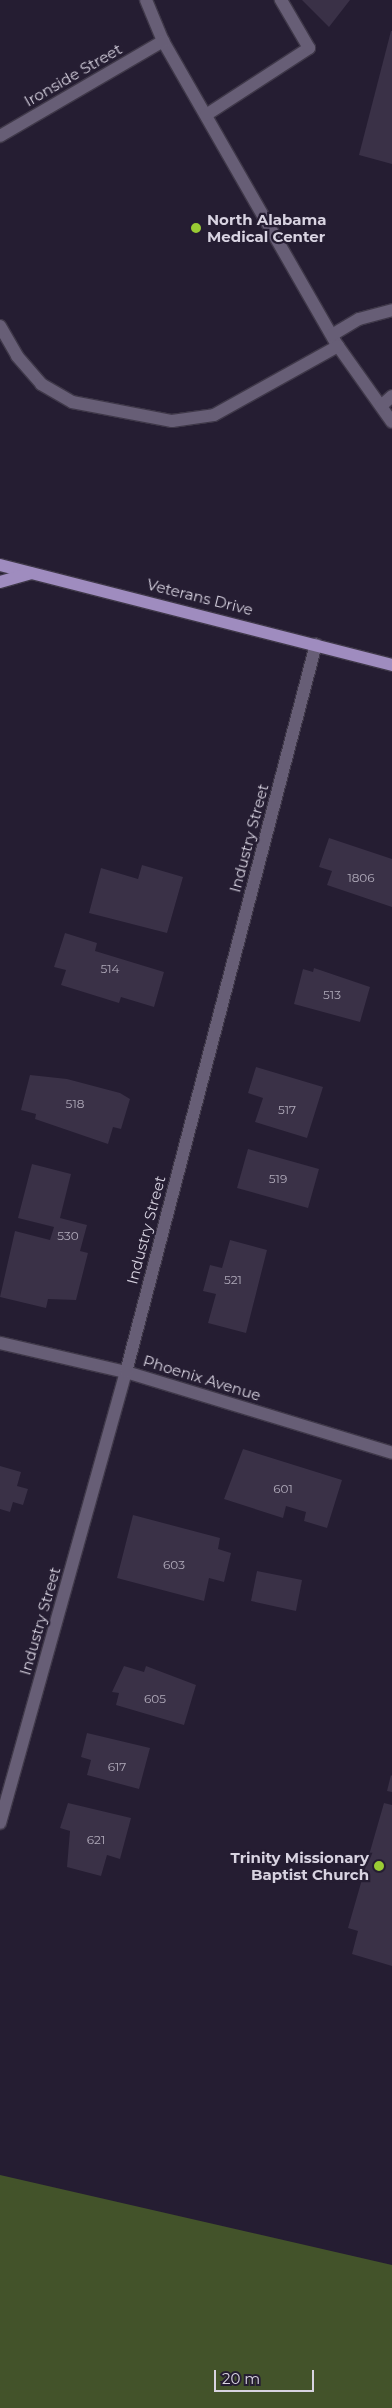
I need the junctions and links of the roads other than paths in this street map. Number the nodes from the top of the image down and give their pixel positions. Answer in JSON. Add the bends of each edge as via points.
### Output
{"nodes":[{"id":1,"x":146,"y":0,"type":"edge"},
{"id":2,"x":281,"y":0,"type":"edge"},
{"id":3,"x":163,"y":41,"type":"junction"},
{"id":4,"x":206,"y":115,"type":"junction"},
{"id":5,"x":0,"y":136,"type":"edge"},
{"id":6,"x":392,"y":310,"type":"edge"},
{"id":7,"x":0,"y":326,"type":"edge"},
{"id":8,"x":335,"y":340,"type":"junction"},
{"id":9,"x":392,"y":396,"type":"edge"},
{"id":10,"x":381,"y":406,"type":"junction"},
{"id":11,"x":392,"y":422,"type":"edge"},
{"id":12,"x":0,"y":564,"type":"edge"},
{"id":13,"x":32,"y":573,"type":"junction"},
{"id":14,"x":0,"y":582,"type":"edge"},
{"id":15,"x":316,"y":644,"type":"junction"},
{"id":16,"x":392,"y":665,"type":"edge"},
{"id":17,"x":0,"y":1343,"type":"edge"},
{"id":18,"x":126,"y":1372,"type":"junction"},
{"id":19,"x":392,"y":1453,"type":"edge"},
{"id":20,"x":0,"y":1823,"type":"edge"}],
"edges":[{"from":1,"to":3,"type":"street"},
{"from":2,"to":4,"type":"street","via":[[309,48]]},
{"from":3,"to":4,"type":"street"},
{"from":3,"to":5,"type":"street","name":"Ironside Street"},
{"from":4,"to":8,"type":"street"},
{"from":6,"to":8,"type":"street","via":[[359,319]]},
{"from":7,"to":8,"type":"street","via":[[17,356],[41,384],[72,402],[172,421],[214,415]]},
{"from":8,"to":10,"type":"street"},
{"from":9,"to":10,"type":"street"},
{"from":10,"to":11,"type":"street"},
{"from":12,"to":13,"type":"main road","name":"Veterans Drive"},
{"from":13,"to":14,"type":"main road"},
{"from":13,"to":15,"type":"main road","name":"Veterans Drive"},
{"from":15,"to":16,"type":"main road","name":"Veterans Drive"},
{"from":15,"to":18,"type":"street","name":"Industry Street"},
{"from":17,"to":18,"type":"street","name":"Phoenix Avenue"},
{"from":18,"to":19,"type":"street","name":"Phoenix Avenue"},
{"from":18,"to":20,"type":"street","name":"Industry Street"}]}
